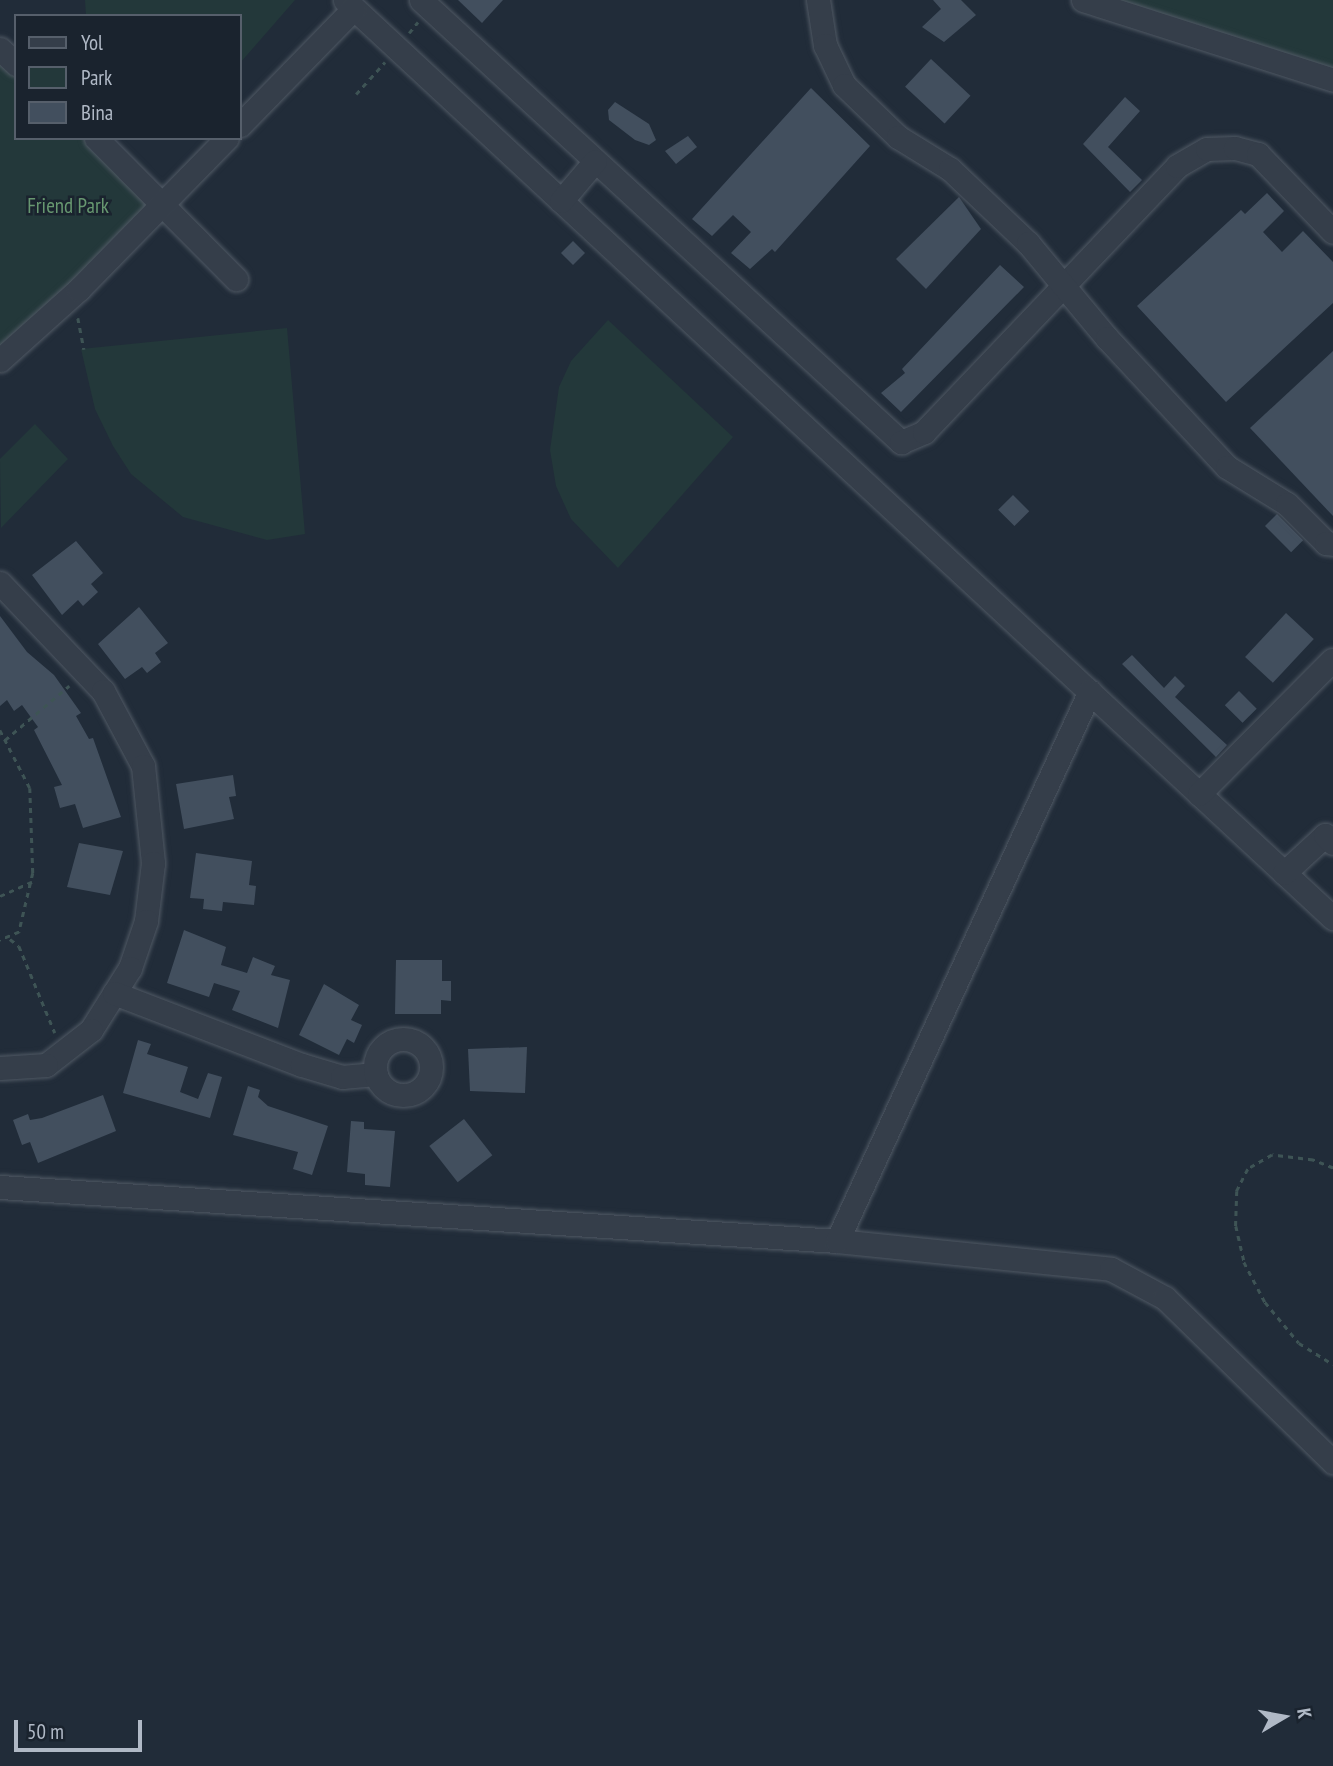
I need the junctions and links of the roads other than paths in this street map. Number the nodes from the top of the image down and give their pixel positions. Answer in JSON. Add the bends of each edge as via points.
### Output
{"nodes":[{"id":1,"x":421,"y":0,"type":"edge"},
{"id":2,"x":818,"y":0,"type":"edge"},
{"id":3,"x":1083,"y":0,"type":"edge"},
{"id":4,"x":349,"y":4,"type":"edge"},
{"id":5,"x":0,"y":49,"type":"edge"},
{"id":6,"x":14,"y":62,"type":"edge"},
{"id":7,"x":1333,"y":80,"type":"edge"},
{"id":8,"x":242,"y":123,"type":"edge"},
{"id":9,"x":98,"y":140,"type":"edge"},
{"id":10,"x":225,"y":140,"type":"edge"},
{"id":11,"x":595,"y":161,"type":"junction"},
{"id":12,"x":561,"y":201,"type":"junction"},
{"id":13,"x":163,"y":202,"type":"junction"},
{"id":14,"x":1333,"y":232,"type":"edge"},
{"id":15,"x":236,"y":279,"type":"dead end"},
{"id":16,"x":1062,"y":285,"type":"junction"},
{"id":17,"x":0,"y":360,"type":"edge"},
{"id":18,"x":1333,"y":544,"type":"edge"},
{"id":19,"x":0,"y":583,"type":"edge"},
{"id":20,"x":1332,"y":660,"type":"edge"},
{"id":21,"x":1090,"y":691,"type":"junction"},
{"id":22,"x":1199,"y":794,"type":"junction"},
{"id":23,"x":1333,"y":843,"type":"edge"},
{"id":24,"x":1284,"y":873,"type":"junction"},
{"id":25,"x":1333,"y":918,"type":"edge"},
{"id":26,"x":114,"y":993,"type":"junction"},
{"id":27,"x":0,"y":1068,"type":"edge"},
{"id":28,"x":376,"y":1074,"type":"dead end"},
{"id":29,"x":0,"y":1187,"type":"edge"},
{"id":30,"x":836,"y":1241,"type":"junction"},
{"id":31,"x":1333,"y":1462,"type":"edge"}],
"edges":[{"from":1,"to":11,"type":"lane"},
{"from":2,"to":16,"type":"lane","via":[[825,46],[844,85],[898,137],[950,169],[1028,243]]},
{"from":3,"to":7,"type":"lane"},
{"from":4,"to":8,"type":"lane"},
{"from":4,"to":12,"type":"lane"},
{"from":5,"to":6,"type":"lane"},
{"from":9,"to":13,"type":"lane"},
{"from":10,"to":13,"type":"lane"},
{"from":11,"to":12,"type":"lane"},
{"from":11,"to":16,"type":"lane","via":[[901,442],[924,432]]},
{"from":12,"to":21,"type":"lane"},
{"from":13,"to":15,"type":"lane"},
{"from":13,"to":17,"type":"lane","via":[[73,295]]},
{"from":14,"to":16,"type":"lane","via":[[1258,154],[1235,148],[1207,149],[1177,166]]},
{"from":16,"to":18,"type":"lane","via":[[1227,467],[1287,504],[1326,543]]},
{"from":19,"to":26,"type":"lane","via":[[103,691],[143,766],[153,863],[146,921],[130,968]]},
{"from":20,"to":22,"type":"lane"},
{"from":21,"to":22,"type":"lane"},
{"from":21,"to":30,"type":"lane"},
{"from":22,"to":24,"type":"lane"},
{"from":23,"to":24,"type":"lane","via":[[1325,835]]},
{"from":24,"to":25,"type":"lane"},
{"from":26,"to":27,"type":"lane","via":[[91,1030],[46,1065]]},
{"from":26,"to":28,"type":"lane","via":[[302,1065],[342,1077]]},
{"from":29,"to":30,"type":"lane"},
{"from":30,"to":31,"type":"lane","via":[[1111,1269],[1166,1298]]}]}
